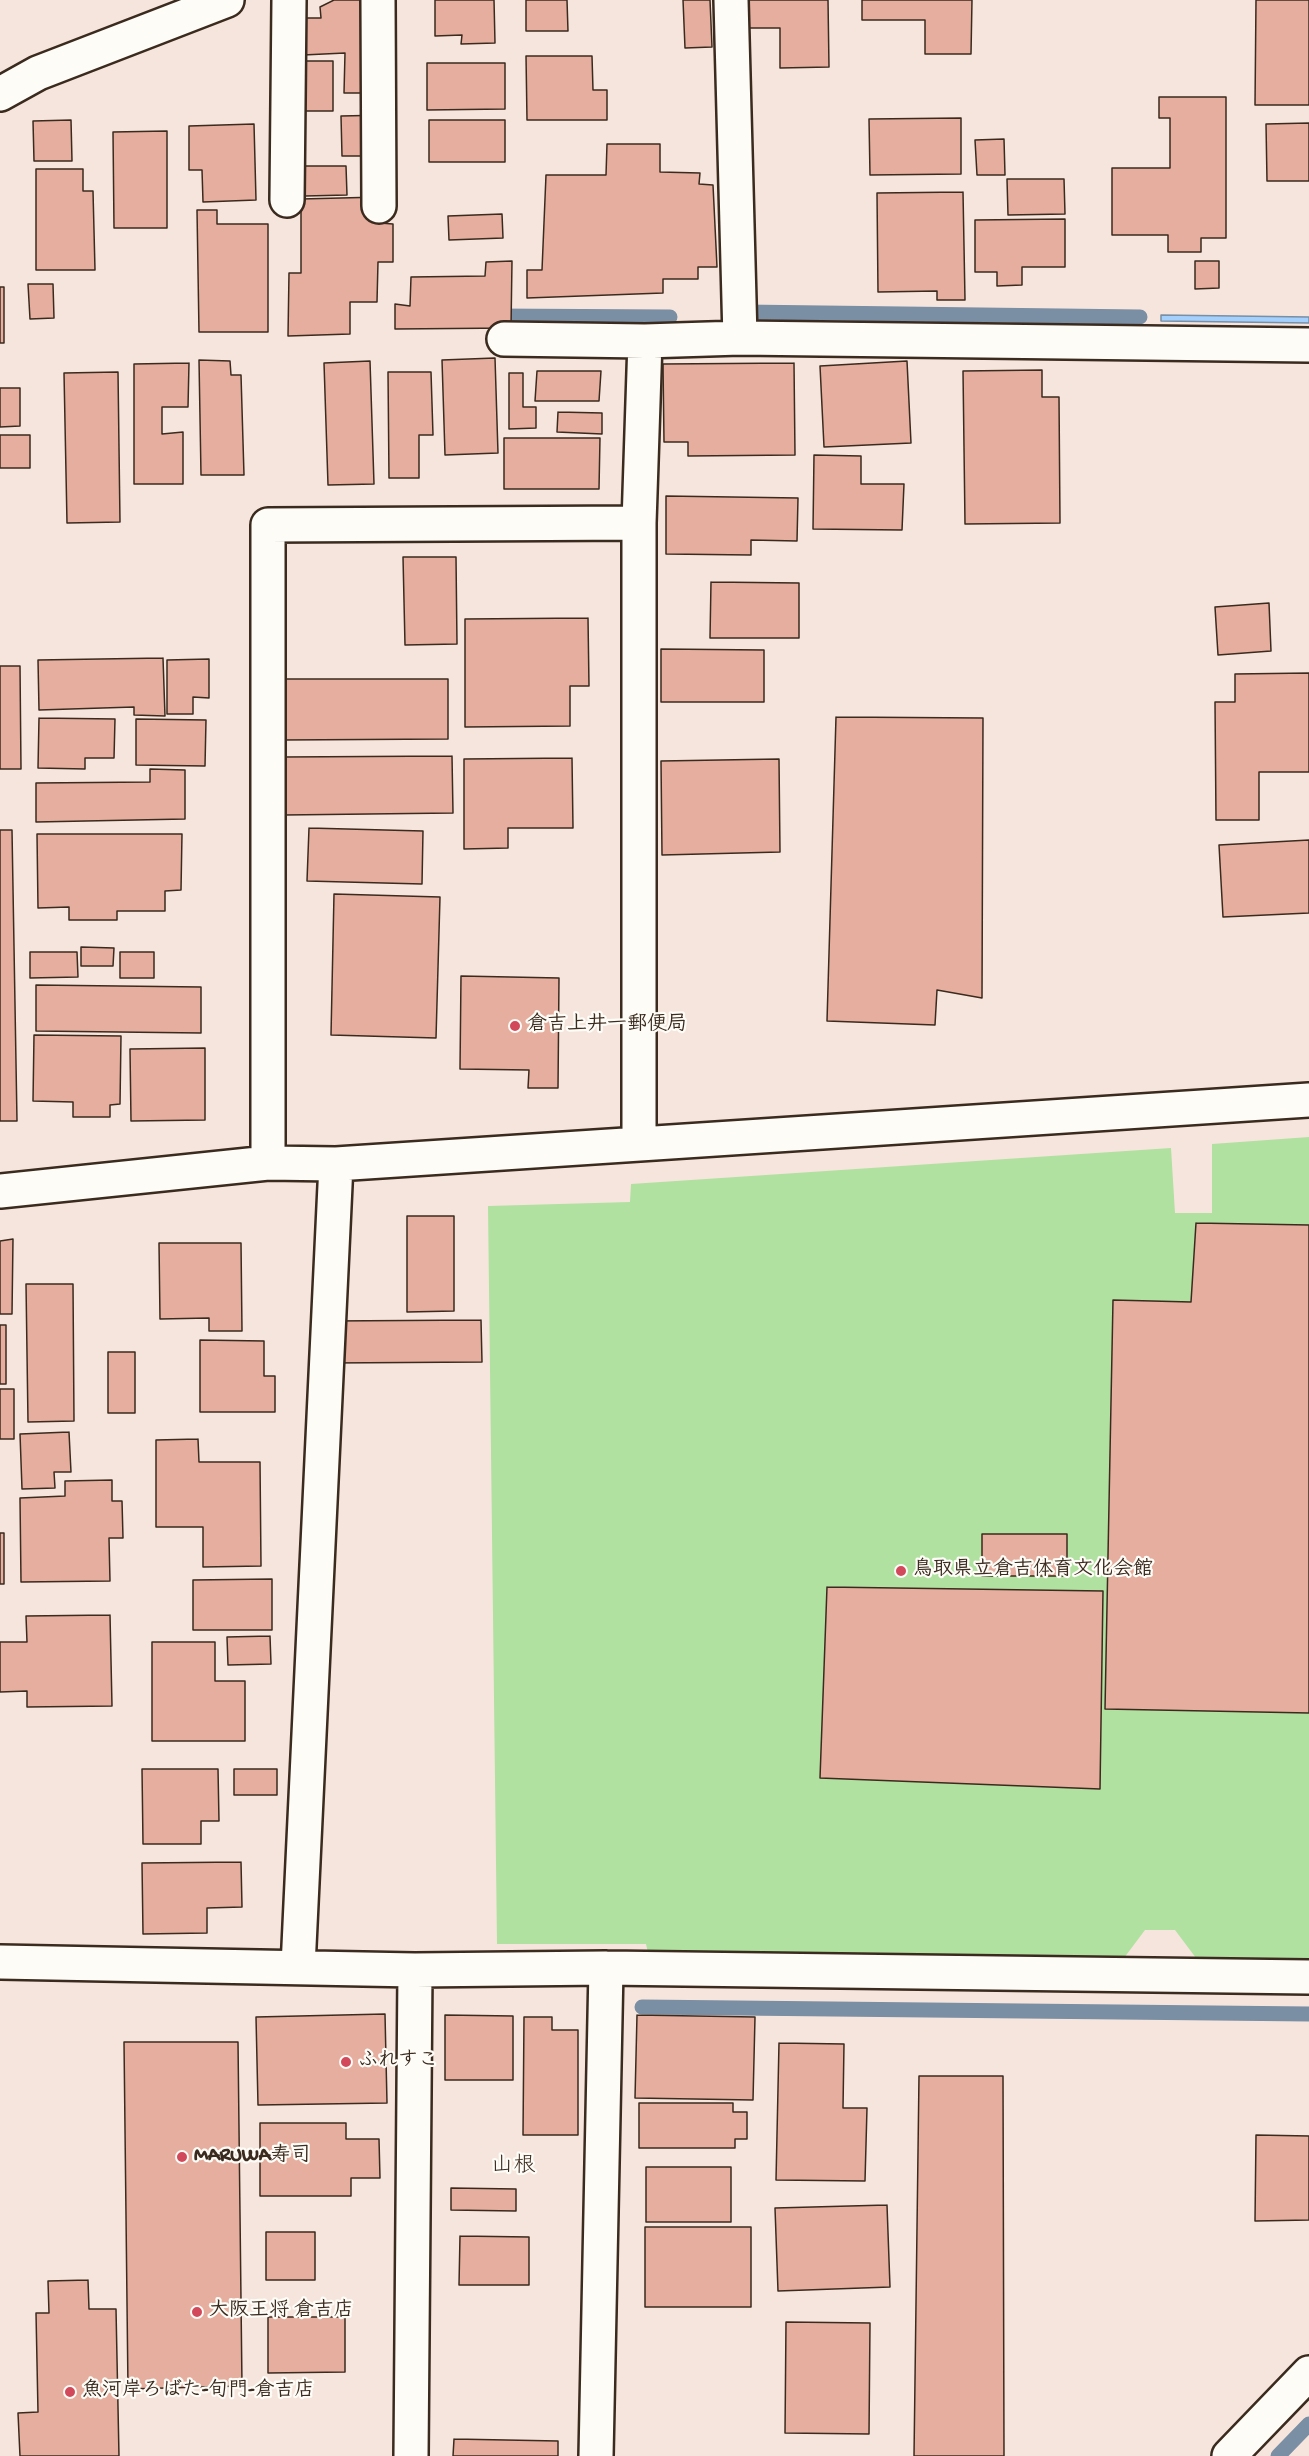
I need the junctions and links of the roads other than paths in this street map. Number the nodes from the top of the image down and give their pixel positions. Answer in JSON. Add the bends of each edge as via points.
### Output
{"nodes":[{"id":1,"x":227,"y":0,"type":"edge"},
{"id":2,"x":289,"y":0,"type":"edge"},
{"id":3,"x":378,"y":0,"type":"edge"},
{"id":4,"x":731,"y":0,"type":"edge"},
{"id":5,"x":0,"y":94,"type":"edge"},
{"id":6,"x":287,"y":200,"type":"dead end"},
{"id":7,"x":379,"y":207,"type":"dead end"},
{"id":8,"x":740,"y":338,"type":"junction"},
{"id":9,"x":504,"y":339,"type":"dead end"},
{"id":10,"x":645,"y":341,"type":"junction"},
{"id":11,"x":1309,"y":345,"type":"edge"},
{"id":12,"x":639,"y":523,"type":"junction"},
{"id":13,"x":1309,"y":1100,"type":"edge"},
{"id":14,"x":639,"y":1143,"type":"junction"},
{"id":15,"x":268,"y":1163,"type":"junction"},
{"id":16,"x":336,"y":1164,"type":"junction"},
{"id":17,"x":0,"y":1191,"type":"edge"},
{"id":18,"x":0,"y":1962,"type":"edge"},
{"id":19,"x":298,"y":1967,"type":"junction"},
{"id":20,"x":606,"y":1968,"type":"junction"},
{"id":21,"x":415,"y":1970,"type":"junction"},
{"id":22,"x":1309,"y":1977,"type":"edge"},
{"id":23,"x":1309,"y":2373,"type":"edge"},
{"id":24,"x":411,"y":2456,"type":"edge"},
{"id":25,"x":596,"y":2456,"type":"edge"},
{"id":26,"x":1230,"y":2456,"type":"edge"}],
"edges":[{"from":1,"to":5,"type":"street","via":[[38,73]]},
{"from":2,"to":6,"type":"street"},
{"from":3,"to":7,"type":"street"},
{"from":4,"to":8,"type":"street"},
{"from":8,"to":10,"type":"street"},
{"from":8,"to":11,"type":"street"},
{"from":9,"to":10,"type":"street"},
{"from":10,"to":12,"type":"street"},
{"from":12,"to":14,"type":"street"},
{"from":12,"to":15,"type":"street","via":[[268,525]]},
{"from":13,"to":14,"type":"street"},
{"from":14,"to":16,"type":"street"},
{"from":15,"to":16,"type":"street"},
{"from":15,"to":17,"type":"street"},
{"from":16,"to":19,"type":"street"},
{"from":18,"to":19,"type":"street"},
{"from":19,"to":21,"type":"street"},
{"from":20,"to":21,"type":"street"},
{"from":20,"to":22,"type":"street"},
{"from":20,"to":25,"type":"street"},
{"from":21,"to":24,"type":"street"},
{"from":23,"to":26,"type":"street"}]}
